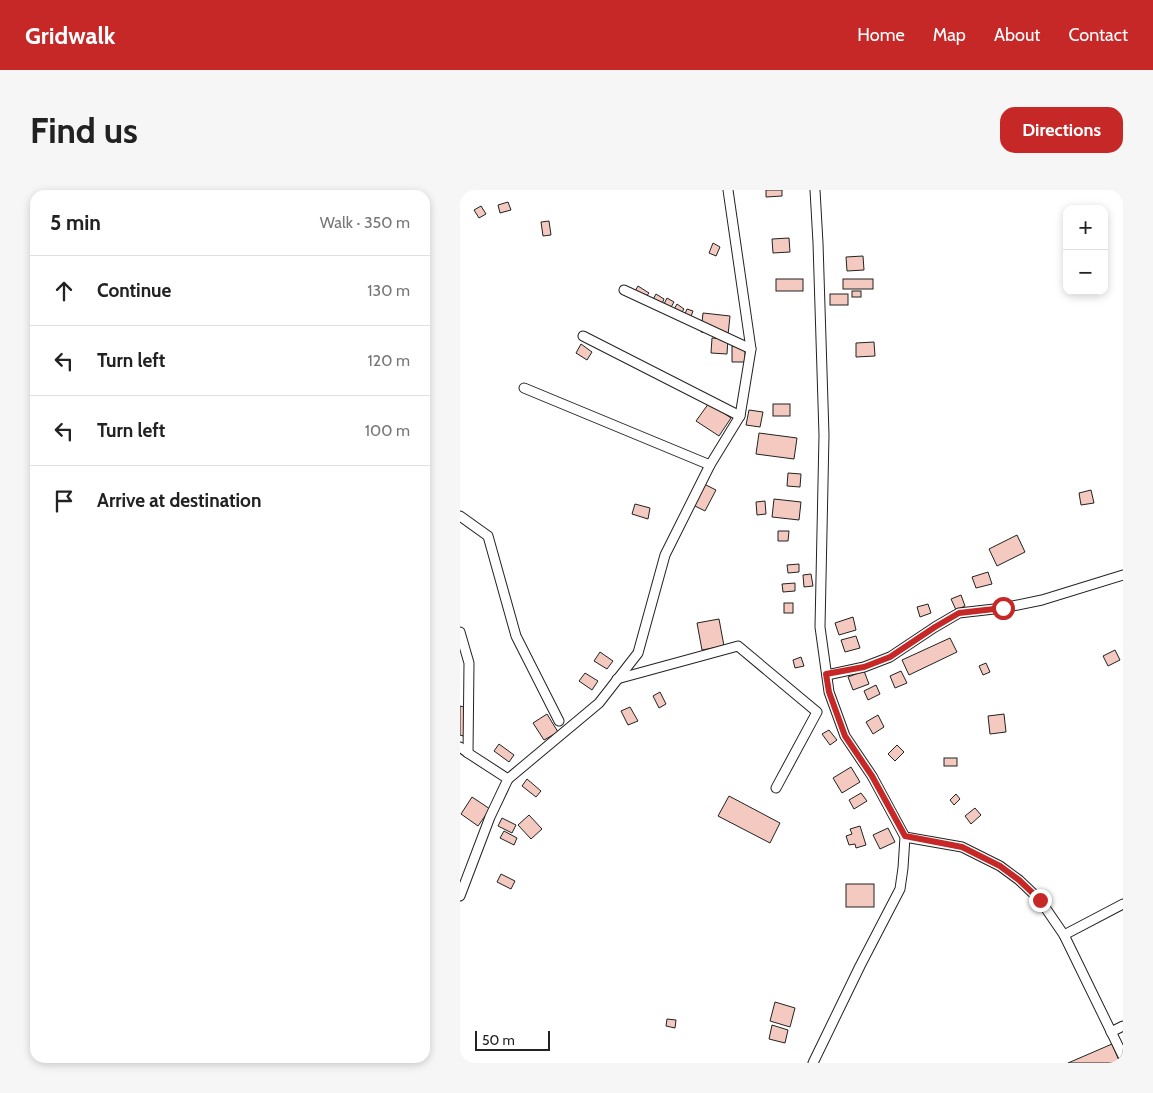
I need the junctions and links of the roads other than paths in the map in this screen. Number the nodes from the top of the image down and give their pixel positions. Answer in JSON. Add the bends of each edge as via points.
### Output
{"nodes":[{"id":1,"x":728,"y":190,"type":"edge"},
{"id":2,"x":815,"y":190,"type":"edge"},
{"id":3,"x":624,"y":290,"type":"dead end"},
{"id":4,"x":583,"y":336,"type":"dead end"},
{"id":5,"x":751,"y":349,"type":"junction"},
{"id":6,"x":524,"y":388,"type":"dead end"},
{"id":7,"x":740,"y":416,"type":"junction"},
{"id":8,"x":710,"y":465,"type":"junction"},
{"id":9,"x":460,"y":516,"type":"edge"},
{"id":10,"x":1123,"y":574,"type":"edge"},
{"id":11,"x":460,"y":632,"type":"edge"},
{"id":12,"x":826,"y":674,"type":"junction"},
{"id":13,"x":616,"y":679,"type":"junction"},
{"id":14,"x":559,"y":721,"type":"dead end"},
{"id":15,"x":460,"y":747,"type":"edge"},
{"id":16,"x":468,"y":754,"type":"junction"},
{"id":17,"x":508,"y":779,"type":"junction"},
{"id":18,"x":776,"y":788,"type":"dead end"},
{"id":19,"x":905,"y":836,"type":"junction"},
{"id":20,"x":460,"y":896,"type":"edge"},
{"id":21,"x":1123,"y":904,"type":"edge"},
{"id":22,"x":1064,"y":935,"type":"junction"},
{"id":23,"x":1123,"y":1026,"type":"edge"},
{"id":24,"x":1111,"y":1032,"type":"junction"},
{"id":25,"x":1123,"y":1056,"type":"edge"},
{"id":26,"x":813,"y":1063,"type":"edge"}],
"edges":[{"from":1,"to":5,"type":"street"},
{"from":2,"to":12,"type":"street","via":[[824,435],[820,627]]},
{"from":3,"to":5,"type":"street"},
{"from":4,"to":7,"type":"street"},
{"from":5,"to":7,"type":"street"},
{"from":6,"to":8,"type":"street"},
{"from":7,"to":8,"type":"street"},
{"from":8,"to":13,"type":"street","via":[[665,555],[638,653]]},
{"from":9,"to":14,"type":"street","via":[[488,536],[516,636]]},
{"from":10,"to":12,"type":"street","via":[[1042,600],[959,613],[890,657],[864,667]]},
{"from":11,"to":16,"type":"street","via":[[469,663]]},
{"from":12,"to":19,"type":"street","via":[[845,736],[872,776]]},
{"from":13,"to":17,"type":"street","via":[[599,703]]},
{"from":13,"to":18,"type":"street","via":[[738,646],[817,712]]},
{"from":15,"to":16,"type":"street"},
{"from":16,"to":17,"type":"street"},
{"from":17,"to":20,"type":"street"},
{"from":19,"to":22,"type":"street","via":[[962,847],[1000,866],[1040,900]]},
{"from":19,"to":26,"type":"street","via":[[900,888]]},
{"from":21,"to":22,"type":"street"},
{"from":22,"to":24,"type":"street"},
{"from":23,"to":24,"type":"street"},
{"from":24,"to":25,"type":"street"}]}
